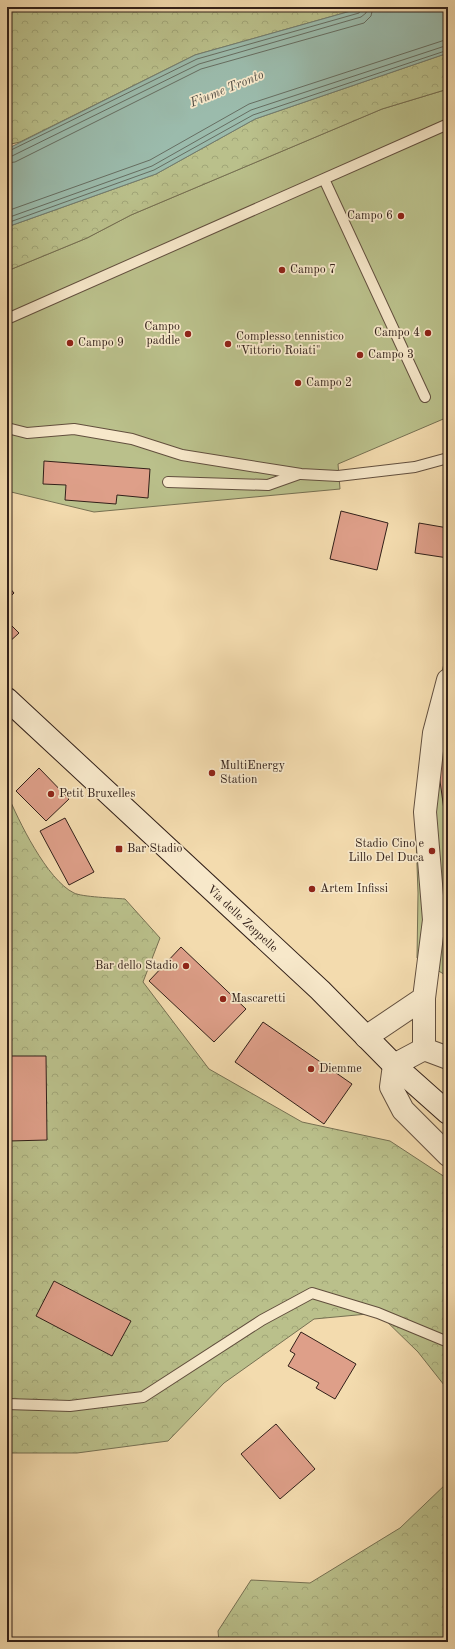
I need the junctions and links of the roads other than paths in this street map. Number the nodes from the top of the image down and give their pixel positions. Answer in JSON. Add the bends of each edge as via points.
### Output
{"nodes":[{"id":1,"x":448,"y":124,"type":"edge"},
{"id":2,"x":324,"y":179,"type":"junction"},
{"id":3,"x":7,"y":319,"type":"edge"},
{"id":4,"x":425,"y":397,"type":"dead end"},
{"id":5,"x":7,"y":428,"type":"edge"},
{"id":6,"x":448,"y":458,"type":"edge"},
{"id":7,"x":301,"y":474,"type":"junction"},
{"id":8,"x":168,"y":482,"type":"dead end"},
{"id":9,"x":448,"y":680,"type":"edge"},
{"id":10,"x":7,"y":699,"type":"edge"},
{"id":11,"x":424,"y":998,"type":"junction"},
{"id":12,"x":366,"y":1037,"type":"junction"},
{"id":13,"x":424,"y":1049,"type":"junction"},
{"id":14,"x":448,"y":1058,"type":"edge"},
{"id":15,"x":394,"y":1065,"type":"junction"},
{"id":16,"x":448,"y":1113,"type":"edge"},
{"id":17,"x":448,"y":1155,"type":"edge"},
{"id":18,"x":448,"y":1342,"type":"edge"},
{"id":19,"x":7,"y":1404,"type":"edge"}],
"edges":[{"from":1,"to":2,"type":"lane"},
{"from":2,"to":3,"type":"lane"},
{"from":2,"to":4,"type":"lane"},
{"from":5,"to":7,"type":"lane","via":[[27,433],[74,429],[132,439],[182,455]]},
{"from":6,"to":7,"type":"lane","via":[[415,467],[338,476]]},
{"from":7,"to":8,"type":"lane","via":[[268,485]]},
{"from":9,"to":11,"type":"street","via":[[434,734],[425,812],[434,920]]},
{"from":10,"to":12,"type":"street","name":"Via delle Zeppelle","via":[[320,990]]},
{"from":11,"to":12,"type":"street"},
{"from":11,"to":13,"type":"street"},
{"from":12,"to":15,"type":"street","name":"Via delle Zeppelle"},
{"from":13,"to":14,"type":"street"},
{"from":13,"to":15,"type":"street"},
{"from":15,"to":16,"type":"street","name":"Via delle Zeppelle"},
{"from":15,"to":17,"type":"street","via":[[391,1087],[403,1110]]},
{"from":18,"to":19,"type":"lane","via":[[378,1313],[312,1293],[262,1320],[143,1398],[70,1406]]}]}
